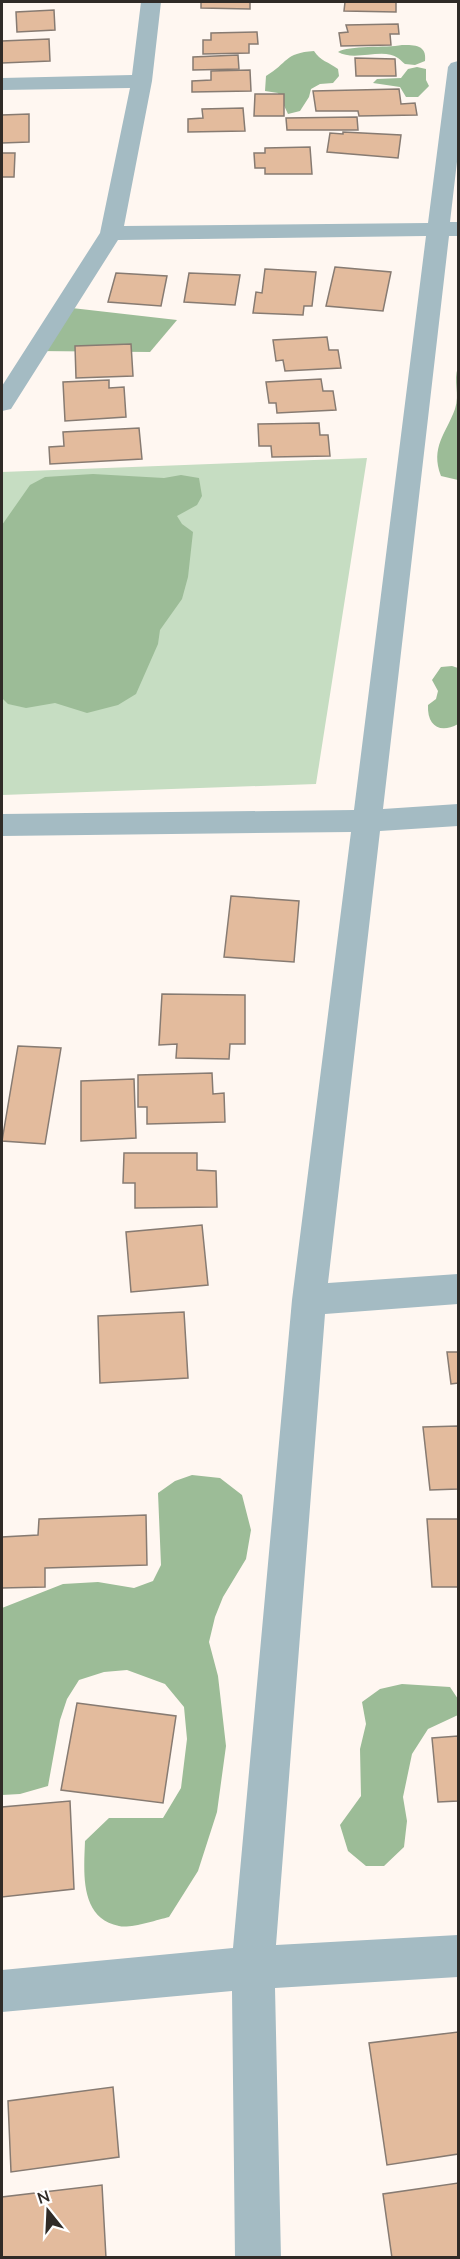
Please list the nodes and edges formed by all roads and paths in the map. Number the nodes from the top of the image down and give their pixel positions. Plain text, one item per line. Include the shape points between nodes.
1 (151, 2) edge
2 (459, 67) edge
3 (142, 81) junction
4 (2, 84) edge
5 (449, 229) edge
6 (111, 233) junction
7 (2, 401) edge
8 (459, 815) edge
9 (369, 820) junction
10 (2, 825) edge
11 (459, 1288) edge
12 (309, 1299) junction
13 (459, 1956) edge
14 (254, 1968) junction
15 (2, 1990) edge
16 (258, 2258) edge

1 - 3 street
2 - 5 street
3 - 4 street
3 - 6 street
5 - 6 street
5 - 9 street
6 - 7 street
8 - 9 street
9 - 10 street
9 - 12 street
11 - 12 street
12 - 14 street
13 - 14 street
14 - 15 street
14 - 16 street

